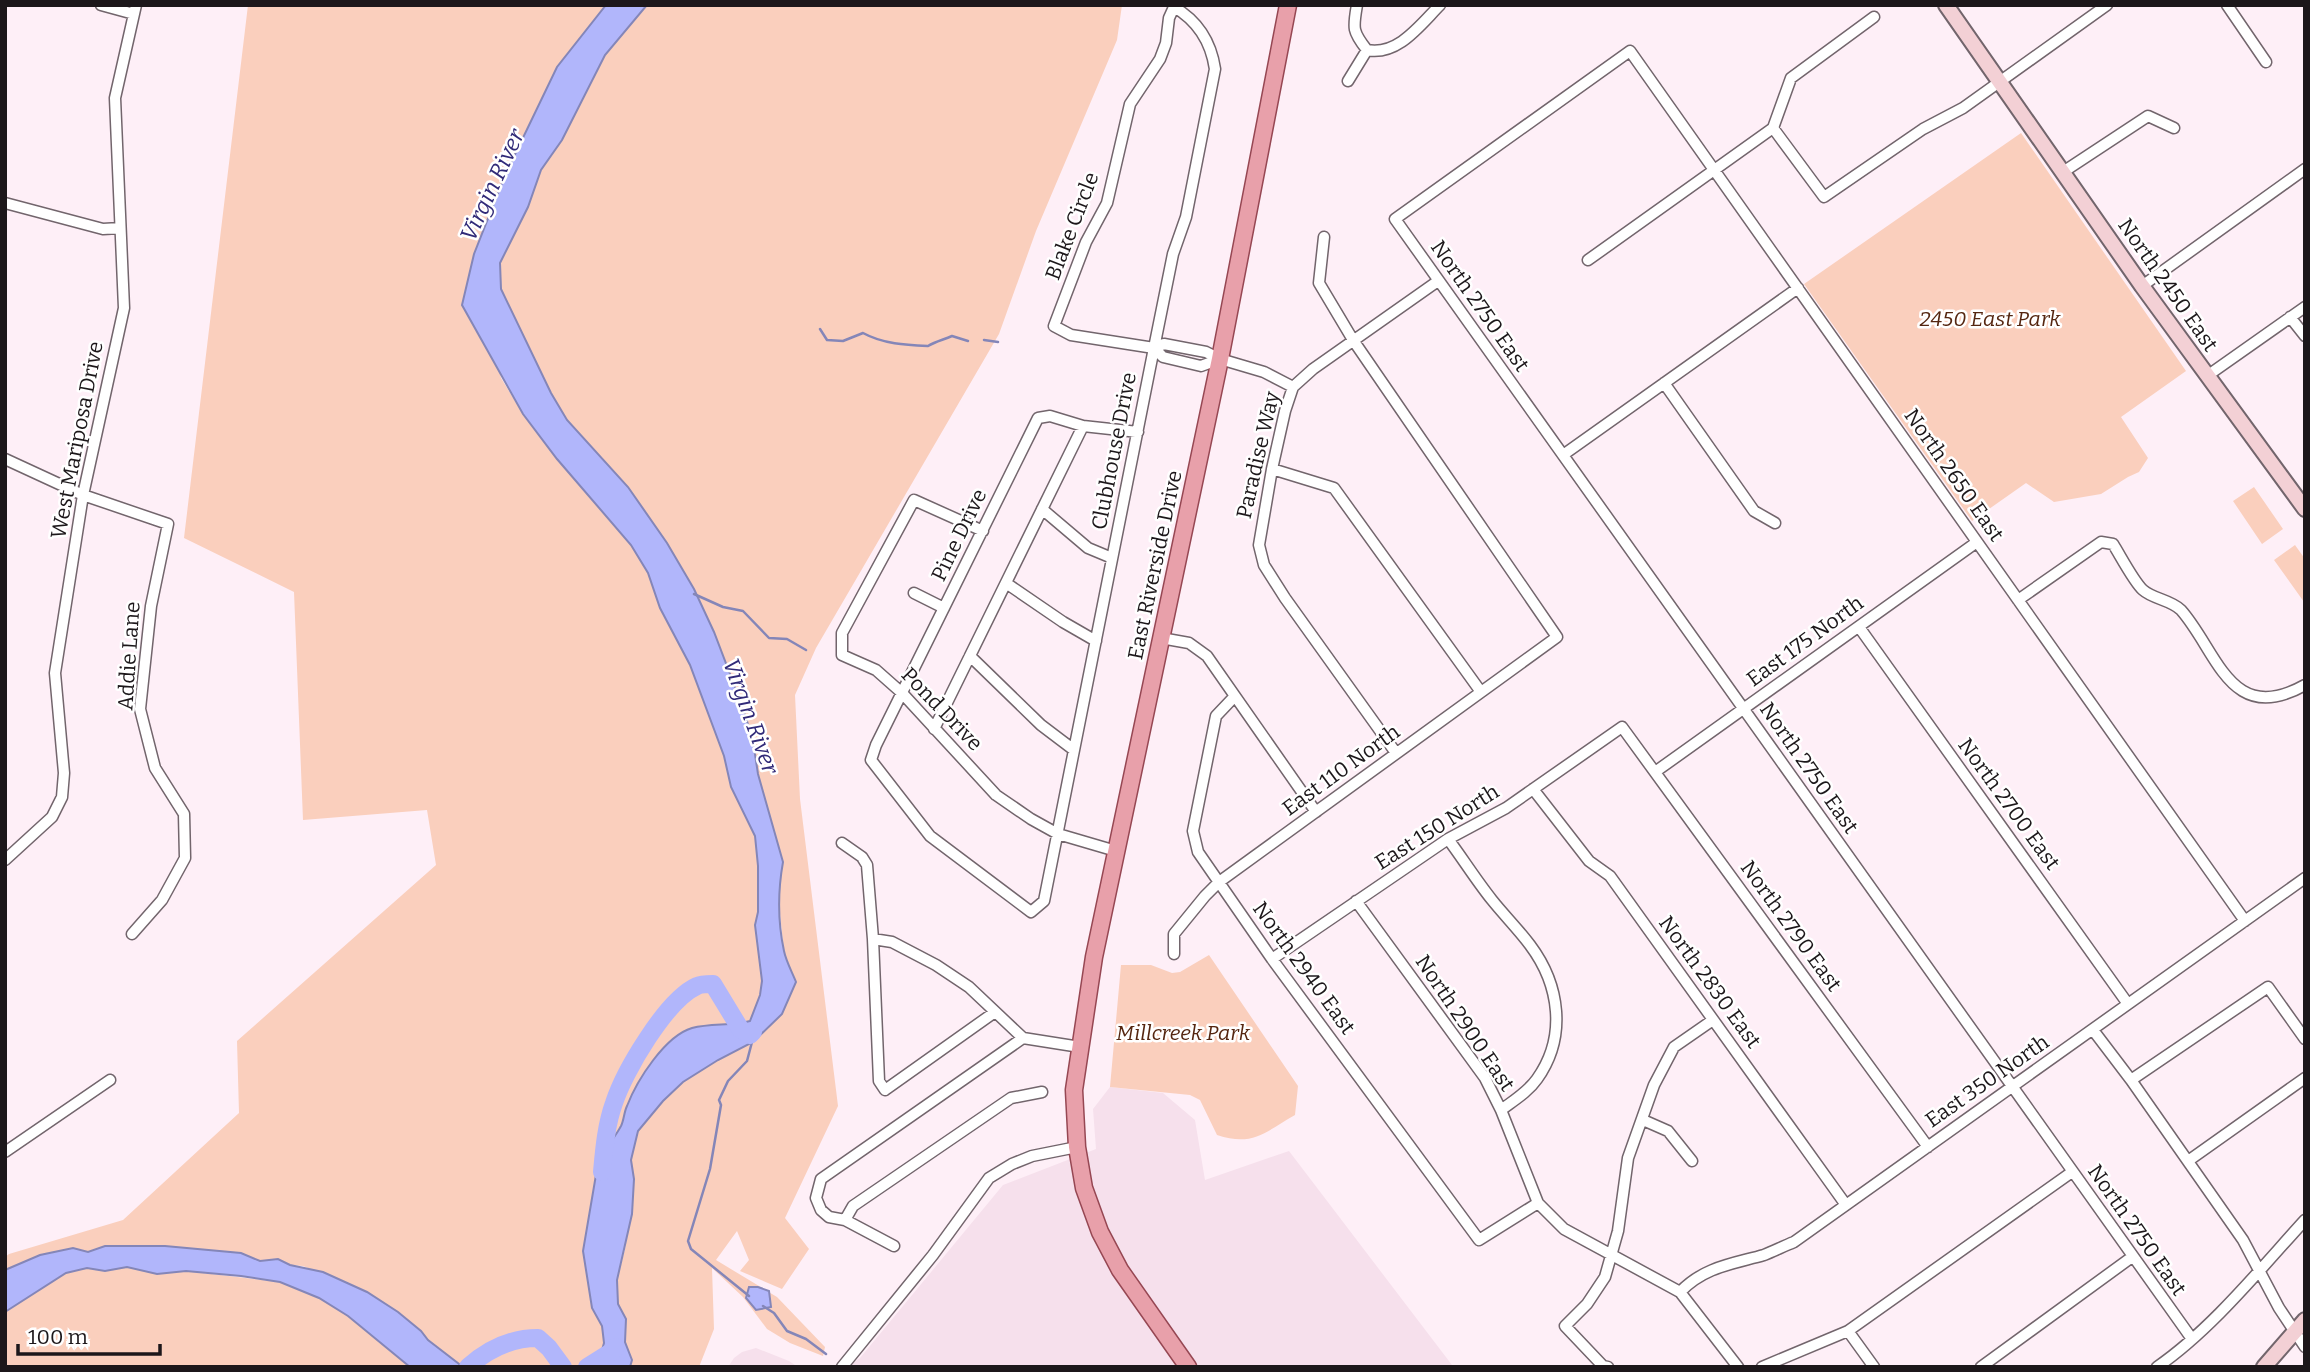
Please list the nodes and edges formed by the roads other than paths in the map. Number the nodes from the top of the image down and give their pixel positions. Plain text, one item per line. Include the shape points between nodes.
1 (101, 5) edge
2 (1288, 5) edge
3 (1357, 5) edge
4 (1440, 5) edge
5 (1946, 5) edge
6 (2107, 5) edge
7 (2227, 5) edge
8 (1174, 7) joint
9 (135, 10) edge
10 (1874, 17) dead end
11 (1367, 50) junction
12 (2266, 62) dead end
13 (1348, 81) dead end
14 (2000, 82) junction
15 (1773, 128) junction
16 (2174, 128) dead end
17 (2305, 169) edge
18 (1714, 170) junction
19 (2063, 172) junction
20 (5, 203) edge
21 (1395, 219) joint
22 (120, 228) junction
23 (1324, 237) dead end
24 (1588, 260) dead end
25 (1438, 281) junction
26 (2142, 286) junction
27 (1798, 288) junction
28 (2305, 307) edge
29 (2290, 317) junction
30 (2305, 336) edge
31 (1353, 340) junction
32 (1154, 348) junction
33 (1220, 359) junction
34 (2207, 376) junction
35 (1664, 383) junction
36 (1293, 387) junction
37 (1083, 426) junction
38 (1138, 432) junction
39 (1563, 455) junction
40 (5, 459) edge
41 (1272, 469) junction
42 (83, 495) junction
43 (2303, 502) edge
44 (1042, 509) junction
45 (1775, 523) dead end
46 (983, 531) junction
47 (1977, 542) junction
48 (1112, 558) junction
49 (1006, 583) junction
50 (914, 593) dead end
51 (2018, 600) junction
52 (944, 608) junction
53 (1859, 627) junction
54 (1161, 638) junction
55 (1096, 641) junction
56 (970, 656) junction
57 (2305, 685) edge
58 (1481, 692) junction
59 (902, 693) junction
60 (1235, 696) junction
61 (1743, 709) junction
62 (1622, 727) joint
63 (934, 729) junction
64 (1074, 750) junction
65 (1396, 753) junction
66 (1655, 772) junction
67 (1533, 789) junction
68 (1317, 811) junction
69 (1058, 834) junction
70 (1448, 839) junction
71 (842, 843) dead end
72 (1116, 851) junction
73 (5, 860) edge
74 (2305, 878) edge
75 (1219, 882) junction
76 (1356, 901) junction
77 (1031, 912) joint
78 (2245, 921) junction
79 (132, 934) dead end
80 (873, 939) junction
81 (1174, 954) dead end
82 (1272, 959) junction
83 (2129, 1004) junction
84 (995, 1013) junction
85 (1713, 1020) junction
86 (2093, 1030) junction
87 (1023, 1038) junction
88 (2305, 1039) edge
89 (1080, 1047) junction
90 (2305, 1079) edge
91 (110, 1080) dead end
92 (2131, 1080) junction
93 (2012, 1087) junction
94 (1042, 1092) dead end
95 (1501, 1110) junction
96 (1643, 1120) junction
97 (1077, 1141) junction
98 (1928, 1147) junction
99 (5, 1152) edge
100 (1692, 1161) dead end
101 (2188, 1161) junction
102 (2072, 1172) junction
103 (1538, 1203) junction
104 (1846, 1205) junction
105 (845, 1220) junction
106 (2305, 1220) edge
107 (894, 1246) dead end
108 (1611, 1255) junction
109 (2132, 1257) junction
110 (2259, 1271) junction
111 (1681, 1292) junction
112 (2305, 1320) edge
113 (1848, 1331) junction
114 (2294, 1332) junction
115 (2192, 1339) junction
116 (2305, 1347) edge
117 (1603, 1366) edge
118 (842, 1367) edge
119 (1188, 1367) edge
120 (1608, 1367) edge
121 (1738, 1367) edge
122 (1762, 1367) edge
123 (1874, 1367) edge
124 (1981, 1367) edge
125 (2157, 1367) edge
126 (2264, 1367) edge

1 - 9 street
2 - 33 main road, East Riverside Drive
3 - 11 street via 1355,36
4 - 11 street via 1391,49
5 - 14 street, North 2450 East
6 - 14 street
7 - 12 street
8 - 32 street, Clubhouse Drive via 1189,16 1212,49 1215,69
8 - 32 street, Blake Circle via 1160,59 1130,104 1107,203 1086,242 1054,326 1071,335
9 - 22 street, West Mariposa Drive via 115,98
10 - 15 street via 1791,78
11 - 13 street
14 - 15 street via 1824,197
14 - 19 street, North 2450 East
15 - 18 street
16 - 19 street via 2148,116
17 - 26 street
18 - 21 street, North 2650 East via 1630,51
18 - 24 street
18 - 27 street, North 2650 East
19 - 26 street, North 2450 East
20 - 22 street via 103,229
21 - 25 street, North 2750 East
22 - 42 street, West Mariposa Drive via 124,308
23 - 31 street via 1319,283
25 - 31 street, Paradise Way
25 - 39 street, North 2750 East
26 - 34 street, North 2450 East
27 - 35 street
27 - 47 street, North 2650 East
28 - 29 street
29 - 30 street
29 - 34 street
31 - 36 street, Paradise Way
31 - 58 street, East 110 North via 1557,637
32 - 33 street via 1164,344
32 - 38 street, Clubhouse Drive
33 - 36 street via 1264,372
33 - 54 main road, East Riverside Drive
34 - 43 street, North 2450 East
35 - 39 street
35 - 45 street via 1754,511
36 - 41 street, Paradise Way
37 - 38 street, Pine Drive
37 - 44 street
37 - 46 street, Pine Drive via 1050,416 1038,418
38 - 48 street, Clubhouse Drive
39 - 61 street, North 2750 East
40 - 42 street
41 - 58 street via 1334,488
41 - 65 street, Paradise Way via 1259,545 1264,565
42 - 73 street, West Mariposa Drive via 55,673 62,797 52,817
42 - 79 street, Addie Lane via 168,524 151,606 140,709 155,768 184,814 185,858 162,900
44 - 48 street via 1088,548
44 - 49 street
46 - 52 street, Pine Drive
46 - 59 street, Pond Drive via 914,500 842,633 842,655 876,670
47 - 51 street, North 2650 East
47 - 53 street, East 175 North
48 - 55 street, Clubhouse Drive
49 - 55 street
49 - 56 street
50 - 52 street
51 - 57 street via 2101,542 2113,544 2143,590 2179,608 2228,681 2245,693 2269,698
51 - 78 street, North 2650 East
52 - 59 street, Pine Drive
53 - 61 street, East 175 North
53 - 83 street, North 2700 East
54 - 60 street via 1189,643 1207,656
54 - 72 main road, East Riverside Drive
55 - 64 street, Clubhouse Drive
56 - 63 street
56 - 64 street via 1041,726
58 - 65 street, East 110 North
59 - 63 street, Pond Drive
59 - 77 street, Pine Drive via 871,760 930,836
60 - 68 street
60 - 75 street, North 2940 East via 1216,716 1193,831 1198,852
61 - 66 street, East 175 North
61 - 93 street, North 2750 East
62 - 66 street, North 2790 East
62 - 67 street, East 150 North
63 - 69 street, Pond Drive via 996,795
64 - 69 street, Clubhouse Drive
65 - 68 street, East 110 North
66 - 98 street, North 2790 East
67 - 70 street, East 150 North
67 - 85 street, North 2830 East via 1589,861 1610,876
68 - 75 street, East 110 North
69 - 72 street, Pond Drive
69 - 77 street, Clubhouse Drive via 1044,901
70 - 76 street, East 150 North
70 - 95 street via 1530,945 1555,995 1558,1023 1546,1065 1523,1094
71 - 80 street via 867,866
72 - 89 main road, East Riverside Drive
74 - 78 street, East 350 North
75 - 81 street, East 110 North via 1174,934
75 - 82 street, North 2940 East
76 - 82 street, East 150 North
76 - 95 street, North 2900 East via 1485,1078
78 - 83 street, East 350 North
80 - 84 street via 892,942 936,965 969,986
80 - 84 street via 879,1081 885,1090
82 - 103 street, North 2940 East via 1479,1240
83 - 86 street, East 350 North
84 - 87 street
85 - 96 street via 1674,1047 1654,1085
85 - 104 street, North 2830 East
86 - 92 street
86 - 93 street, East 350 North
87 - 89 street
87 - 105 street via 821,1179 816,1198 821,1210
88 - 92 street via 2268,987
89 - 97 main road, East Riverside Drive via 1074,1090
90 - 101 street
91 - 99 street
92 - 101 street
93 - 98 street, East 350 North
93 - 102 street, North 2750 East
94 - 105 street via 1011,1098 853,1206
95 - 103 street, North 2900 East
96 - 100 street via 1668,1131
96 - 108 street via 1628,1158
97 - 118 street via 1012,1164 989,1178
97 - 119 main road, East Riverside Drive via 1084,1188 1100,1232 1120,1270
98 - 104 street, East 350 North
101 - 110 street
102 - 109 street, North 2750 East
102 - 113 street
103 - 108 street, North 2900 East via 1564,1228
104 - 111 street, East 350 North via 1794,1242 1718,1267 1693,1279
105 - 107 street
106 - 110 street
108 - 111 street, North 2900 East
108 - 117 street via 1605,1278 1565,1326
109 - 115 street, North 2750 East
109 - 124 street
110 - 114 street
110 - 115 street
111 - 121 street, North 2900 East
112 - 114 street
113 - 122 street
113 - 123 street
114 - 116 street
114 - 126 street
115 - 125 street
117 - 120 street

